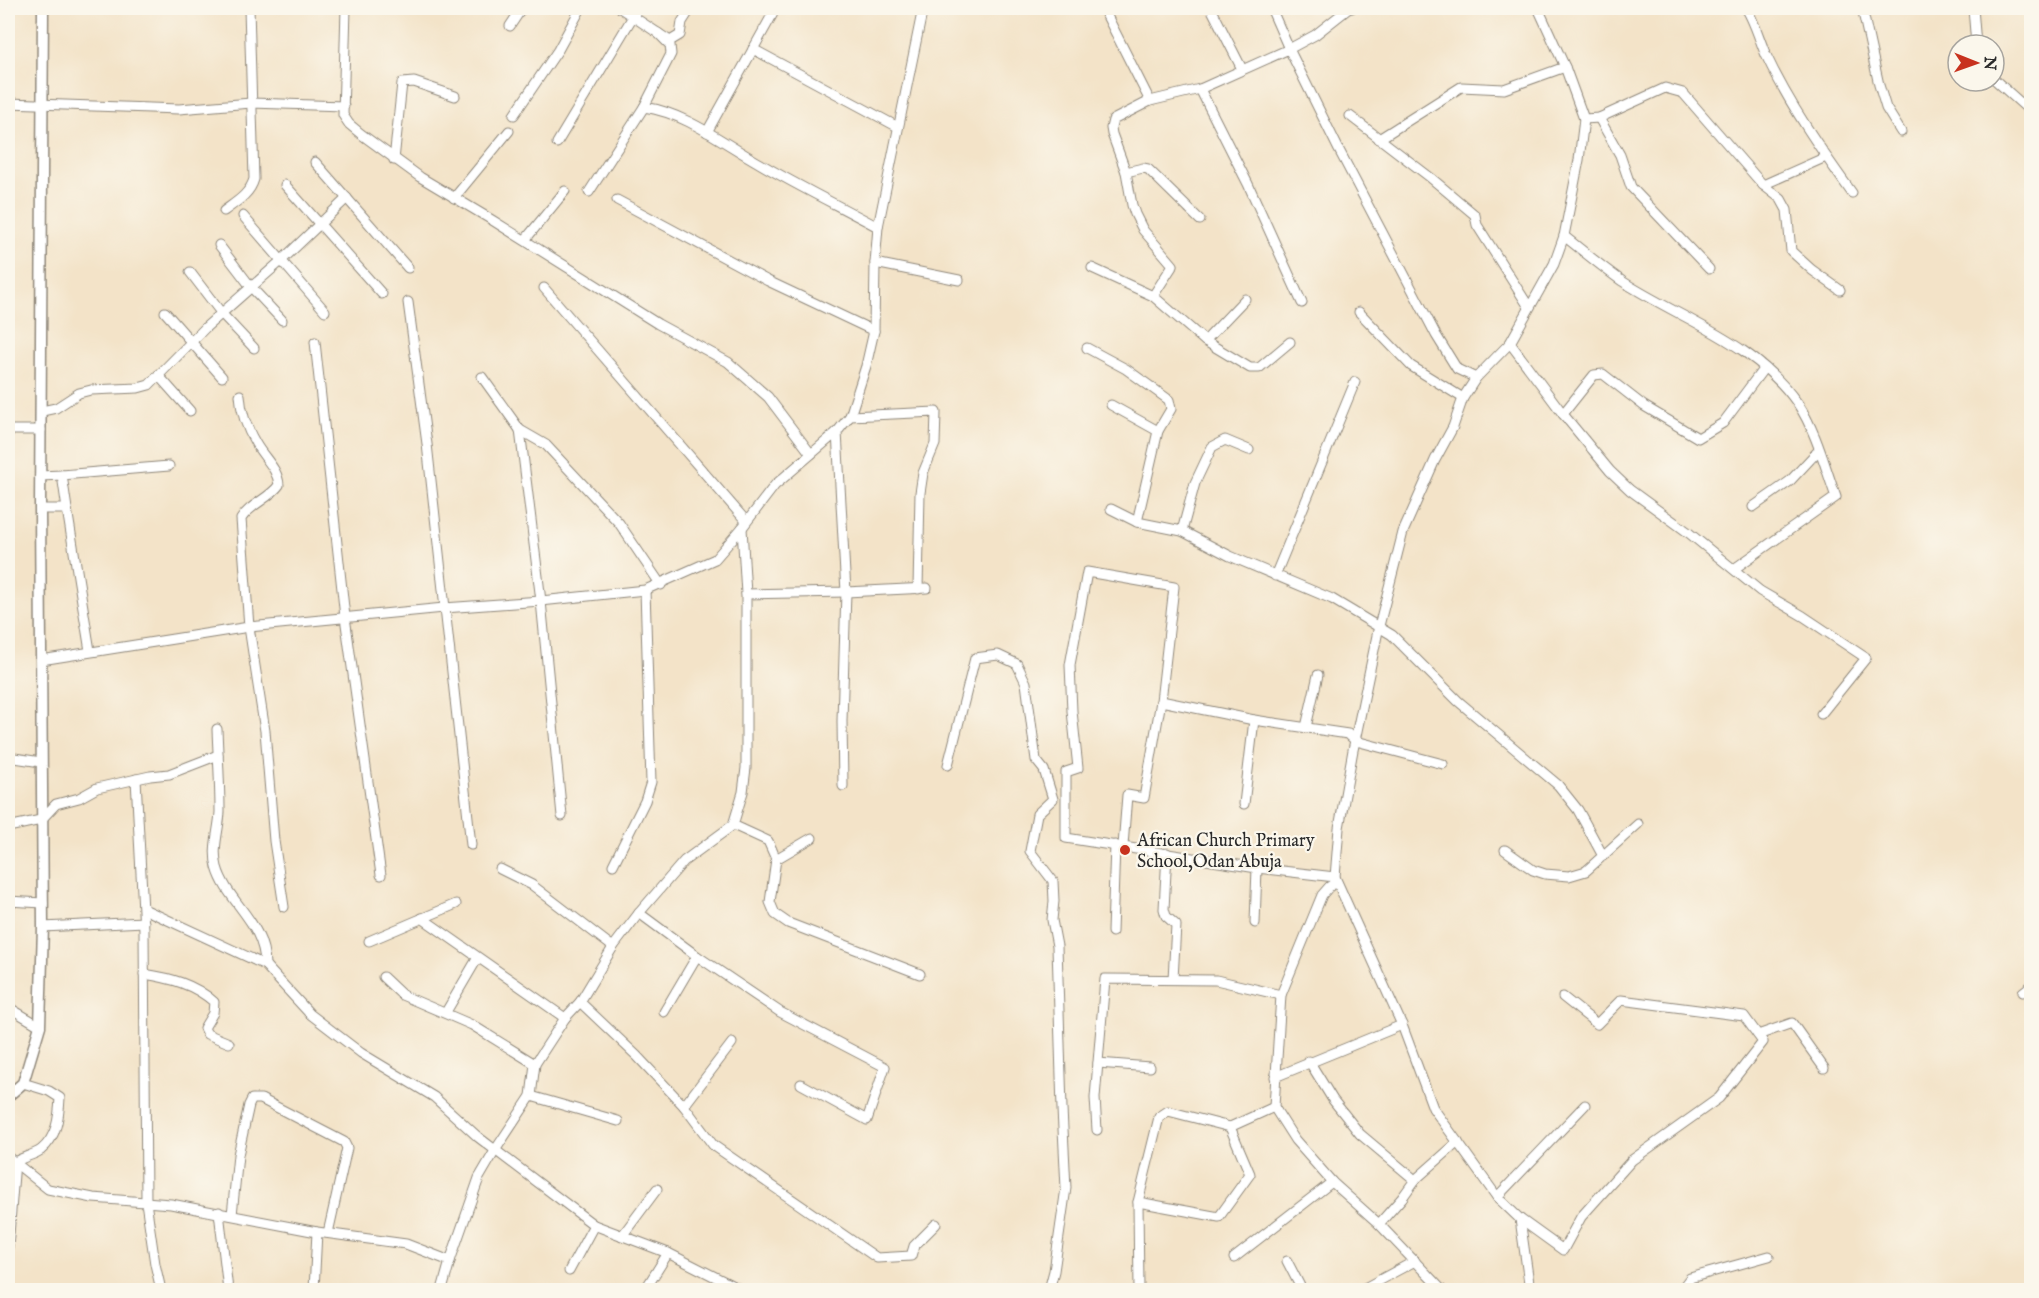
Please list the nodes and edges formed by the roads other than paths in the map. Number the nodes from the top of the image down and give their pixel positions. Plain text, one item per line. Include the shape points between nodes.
1 (43, 8) edge
2 (249, 8) edge
3 (346, 8) edge
4 (522, 8) edge
5 (581, 8) edge
6 (620, 8) edge
7 (639, 8) edge
8 (690, 8) edge
9 (776, 8) edge
10 (923, 8) edge
11 (1102, 8) edge
12 (1211, 8) edge
13 (1271, 8) edge
14 (1352, 8) edge
15 (1538, 8) edge
16 (1746, 8) edge
17 (1862, 8) edge
18 (1973, 8) edge
19 (634, 17) junction
20 (510, 26) dead end
21 (658, 33) junction
22 (1975, 33) edge
23 (1289, 49) junction
24 (753, 50) junction
25 (1565, 67) junction
26 (1242, 69) junction
27 (1200, 89) junction
28 (2006, 90) edge
29 (455, 96) dead end
30 (1150, 101) junction
31 (8, 103) edge
32 (251, 103) junction
33 (42, 104) junction
34 (344, 106) junction
35 (644, 106) junction
36 (2031, 114) edge
37 (514, 115) dead end
38 (1350, 116) dead end
39 (1599, 118) junction
40 (1584, 119) junction
41 (898, 127) junction
42 (509, 131) dead end
43 (707, 132) junction
44 (1901, 132) dead end
45 (1379, 139) junction
46 (557, 143) dead end
47 (1826, 157) junction
48 (394, 160) junction
49 (315, 162) dead end
50 (1126, 172) junction
51 (285, 185) dead end
52 (1763, 185) junction
53 (565, 191) dead end
54 (589, 192) dead end
55 (1852, 193) dead end
56 (347, 198) junction
57 (454, 198) junction
58 (617, 200) dead end
59 (224, 212) dead end
60 (243, 216) dead end
61 (1200, 220) dead end
62 (319, 224) junction
63 (878, 227) junction
64 (1564, 236) junction
65 (525, 240) junction
66 (219, 245) dead end
67 (281, 261) junction
68 (874, 263) junction
69 (408, 268) dead end
70 (1092, 268) dead end
71 (1709, 269) dead end
72 (190, 272) dead end
73 (959, 280) dead end
74 (251, 287) junction
75 (544, 288) dead end
76 (1840, 290) dead end
77 (381, 294) dead end
78 (1153, 296) junction
79 (1245, 299) dead end
80 (408, 302) dead end
81 (1302, 303) dead end
82 (1529, 307) junction
83 (325, 311) dead end
84 (165, 312) dead end
85 (1359, 312) dead end
86 (222, 314) junction
87 (282, 320) dead end
88 (874, 331) junction
89 (1205, 341) junction
90 (191, 342) junction
91 (315, 342) dead end
92 (1290, 342) dead end
93 (1509, 343) junction
94 (254, 348) dead end
95 (1087, 348) dead end
96 (1764, 368) junction
97 (158, 375) junction
98 (222, 377) dead end
99 (482, 377) dead end
100 (1476, 378) junction
101 (1355, 382) dead end
102 (240, 395) dead end
103 (1463, 398) junction
104 (1111, 405) dead end
105 (42, 411) junction
106 (190, 411) dead end
107 (1563, 414) junction
108 (850, 416) junction
109 (8, 430) edge
110 (41, 430) junction
111 (520, 430) junction
112 (1158, 431) junction
113 (837, 432) junction
114 (1249, 450) dead end
115 (1819, 450) junction
116 (811, 454) junction
117 (169, 466) dead end
118 (62, 475) junction
119 (40, 476) junction
120 (1753, 507) dead end
121 (40, 509) junction
122 (67, 509) junction
123 (1111, 509) dead end
124 (1137, 522) junction
125 (744, 524) junction
126 (1182, 531) junction
127 (1734, 569) junction
128 (1275, 576) junction
129 (661, 585) junction
130 (645, 590) junction
131 (846, 592) junction
132 (746, 594) junction
133 (541, 601) junction
134 (444, 608) junction
135 (345, 617) junction
136 (1379, 626) junction
137 (249, 627) junction
138 (90, 651) junction
139 (41, 660) junction
140 (1318, 675) dead end
141 (1161, 701) junction
142 (1821, 714) dead end
143 (1254, 720) junction
144 (1306, 727) junction
145 (217, 729) dead end
146 (1356, 741) junction
147 (218, 755) junction
148 (8, 756) edge
149 (41, 762) junction
150 (1443, 764) dead end
151 (948, 765) dead end
152 (136, 779) junction
153 (843, 786) dead end
154 (1244, 804) dead end
155 (562, 816) dead end
156 (41, 820) junction
157 (1638, 824) dead end
158 (734, 825) junction
159 (8, 827) edge
160 (812, 838) dead end
161 (471, 845) dead end
162 (1119, 846) junction
163 (1505, 850) dead end
164 (1167, 853) junction
165 (1603, 856) junction
166 (776, 859) junction
167 (613, 865) dead end
168 (1257, 868) junction
169 (500, 869) dead end
170 (381, 875) dead end
171 (1335, 880) junction
172 (8, 901) edge
173 (43, 903) junction
174 (456, 904) dead end
175 (284, 907) dead end
176 (144, 909) junction
177 (639, 913) junction
178 (422, 918) junction
179 (144, 922) junction
180 (1256, 923) dead end
181 (43, 927) junction
182 (1112, 932) dead end
183 (369, 940) dead end
184 (613, 947) junction
185 (697, 956) junction
186 (477, 958) junction
187 (265, 965) junction
188 (144, 974) junction
189 (920, 974) dead end
190 (383, 977) dead end
191 (1173, 979) junction
192 (2031, 985) edge
193 (2023, 992) dead end
194 (1281, 995) junction
195 (1563, 997) dead end
196 (580, 1002) junction
197 (8, 1007) edge
198 (446, 1012) junction
199 (664, 1012) dead end
200 (565, 1018) junction
201 (1402, 1024) junction
202 (40, 1026) junction
203 (1758, 1035) junction
204 (229, 1043) dead end
205 (732, 1043) dead end
206 (1309, 1061) junction
207 (1098, 1063) junction
208 (535, 1064) junction
209 (1150, 1067) dead end
210 (1824, 1068) dead end
211 (1275, 1077) junction
212 (23, 1083) junction
213 (801, 1084) dead end
214 (8, 1096) edge
215 (531, 1096) junction
216 (1586, 1105) dead end
217 (684, 1106) junction
218 (1274, 1107) junction
219 (618, 1121) dead end
220 (1230, 1127) junction
221 (1097, 1130) dead end
222 (1458, 1142) junction
223 (496, 1149) junction
224 (11, 1159) edge
225 (1415, 1180) junction
226 (1332, 1182) junction
227 (657, 1189) dead end
228 (1497, 1197) junction
229 (146, 1202) junction
230 (1138, 1202) junction
231 (219, 1212) junction
232 (231, 1215) junction
233 (1520, 1219) junction
234 (594, 1224) junction
235 (936, 1224) dead end
236 (1379, 1224) junction
237 (317, 1232) junction
238 (328, 1233) junction
239 (622, 1236) junction
240 (8, 1246) edge
241 (668, 1253) junction
242 (1768, 1256) dead end
243 (1234, 1258) dead end
244 (450, 1261) junction
245 (1287, 1261) dead end
246 (1415, 1262) junction
247 (569, 1271) dead end
248 (735, 1289) edge
249 (161, 1290) edge
250 (228, 1290) edge
251 (314, 1290) edge
252 (442, 1290) edge
253 (645, 1290) edge
254 (1049, 1290) edge
255 (1139, 1290) edge
256 (1302, 1290) edge
257 (1361, 1290) edge
258 (1442, 1290) edge
259 (1530, 1290) edge
260 (1681, 1290) edge

1 - 33 main road
2 - 32 street
3 - 34 street
4 - 20 street
5 - 37 street
6 - 19 street
7 - 19 street
8 - 21 street via 680,35 670,41
9 - 24 street
10 - 41 street
11 - 30 street
12 - 26 street
13 - 23 street
14 - 23 street
15 - 25 street
16 - 47 street via 1766,55
17 - 44 street via 1879,86 1886,108
18 - 22 street
19 - 21 street
19 - 46 street
21 - 35 street via 670,45 671,54
23 - 26 street
23 - 100 street via 1436,335 1457,369
24 - 41 street
24 - 43 street
25 - 40 street
25 - 45 street via 1504,89 1461,87
26 - 27 street
27 - 30 street
27 - 81 street
28 - 36 street
29 - 48 street via 414,82 402,83
30 - 50 street via 1116,117 1112,123 1112,134
31 - 33 street
32 - 33 street via 179,109
32 - 34 street
32 - 59 street via 252,186
33 - 105 main road
34 - 48 street via 343,115 349,124
35 - 43 street
35 - 54 street
38 - 45 street
39 - 40 street
39 - 52 street via 1665,88 1676,90 1689,98
39 - 71 street via 1639,198
40 - 64 street
41 - 63 street
42 - 57 street
43 - 63 street
45 - 82 street via 1475,215
47 - 52 street
47 - 55 street
48 - 57 street
49 - 56 street
50 - 61 street via 1148,169
50 - 78 street via 1132,205 1143,230 1173,265
51 - 62 street
52 - 76 street via 1787,210 1791,251
53 - 65 street
56 - 62 street
56 - 69 street
57 - 65 street
58 - 88 street via 768,281
60 - 67 street
62 - 67 street
62 - 77 street
63 - 68 street
64 - 82 street via 1554,264
64 - 96 street via 1622,280 1726,339
65 - 116 street via 728,363 768,397
66 - 74 street
67 - 74 street
67 - 83 street
68 - 73 street
68 - 88 street
70 - 78 street
72 - 86 street
74 - 86 street
74 - 87 street
75 - 125 street
78 - 89 street
79 - 89 street
80 - 134 street
82 - 93 street
84 - 90 street
85 - 103 street via 1411,366
86 - 90 street
86 - 94 street
88 - 108 street
89 - 92 street via 1255,369
90 - 97 street
90 - 98 street
91 - 135 street
93 - 100 street
93 - 107 street
95 - 112 street via 1126,369 1169,400 1170,409
96 - 107 street via 1723,423 1698,438 1603,374 1594,375
96 - 115 street via 1798,404
97 - 105 street via 149,385 78,393 56,408
97 - 106 street
99 - 111 street
100 - 103 street
101 - 128 street
102 - 137 street via 241,411 249,430 279,485 241,519
103 - 136 street via 1403,532
104 - 112 street
105 - 110 main road
107 - 127 street via 1630,490
108 - 113 street
108 - 131 street via 936,412 935,444 920,492 922,588
109 - 110 street
110 - 119 main road
111 - 129 street via 546,445 619,523
111 - 133 street
112 - 124 street
113 - 116 street
113 - 131 street
114 - 126 street via 1225,440 1212,447 1195,483
115 - 120 street via 1790,481
115 - 127 street via 1836,497
116 - 125 street via 775,485
117 - 118 street
118 - 119 street
118 - 122 street
119 - 121 main road
121 - 122 street
121 - 139 main road
122 - 138 street
123 - 124 street
124 - 126 street
125 - 129 street via 715,559
125 - 132 street
126 - 128 street
127 - 142 street via 1760,591 1866,658
128 - 136 street via 1332,599
129 - 130 street
130 - 133 street
130 - 167 street via 651,782
131 - 132 street
131 - 153 street
132 - 158 street via 746,768
133 - 134 street
133 - 155 street
134 - 135 street
134 - 161 street
135 - 137 street
135 - 170 street
136 - 146 street
136 - 165 street via 1458,702 1558,785 1578,810
137 - 138 street
137 - 175 street
138 - 139 street
139 - 149 main road
140 - 144 street
141 - 143 street
141 - 162 street via 1144,798 1127,795
141 - 162 street via 1174,587 1087,572 1070,665 1078,768 1066,772 1066,838
143 - 144 street
143 - 154 street
144 - 146 street via 1348,734
145 - 147 street
146 - 150 street
146 - 171 street via 1339,828
147 - 152 street via 169,774
147 - 187 street via 220,814 215,860 258,934 265,949
148 - 149 street
149 - 156 main road
151 - 254 street via 975,658 998,655 1017,664 1026,684 1036,760 1044,770 1053,799 1037,814 1030,851 1053,881 1052,920 1057,946 1066,1188
152 - 156 street via 56,804
152 - 176 street
156 - 159 street
156 - 173 main road
157 - 165 street
158 - 166 street via 768,841
158 - 177 street via 684,861
160 - 166 street
162 - 164 street
162 - 182 street
163 - 165 street via 1533,870 1559,877 1586,871
164 - 168 street
164 - 191 street via 1164,909 1176,925
166 - 189 street via 770,902 775,914 788,923
168 - 171 street
168 - 180 street
169 - 184 street via 532,885
171 - 194 street via 1322,895
171 - 201 street
172 - 173 street
173 - 181 main road
174 - 178 street
176 - 179 street
176 - 187 street
177 - 184 street
177 - 185 street
178 - 183 street
178 - 186 street
179 - 181 street
179 - 188 street
181 - 202 main road
184 - 196 street
185 - 199 street
185 - 213 street via 780,1012 885,1067 867,1120
186 - 198 street
186 - 200 street
187 - 223 street via 310,1014 361,1053 434,1097
188 - 204 street via 175,979 205,994 214,1002 213,1013 204,1028 207,1034
188 - 229 street
190 - 198 street via 402,995
191 - 194 street via 1216,980
191 - 207 street via 1105,979
192 - 193 street
194 - 211 street
195 - 203 street via 1596,1024 1621,1000 1744,1016
196 - 200 street
196 - 217 street
197 - 202 street
198 - 208 street
200 - 208 street
201 - 206 street
201 - 222 street via 1433,1108
202 - 212 main road
203 - 210 street via 1792,1023
203 - 233 street via 1763,1042 1719,1098 1632,1160 1581,1217 1563,1250
205 - 217 street
206 - 211 street
206 - 225 street via 1360,1134
207 - 209 street
207 - 221 street
208 - 215 street
211 - 218 street
212 - 214 main road
212 - 224 street via 49,1090 60,1098 59,1120 52,1138 40,1151
215 - 219 street
215 - 223 street
216 - 228 street
217 - 235 street via 713,1145 877,1258 911,1256 914,1246
218 - 220 street
218 - 226 street via 1295,1140
220 - 230 street via 1168,1111 1159,1117
220 - 230 street via 1250,1174 1219,1217
222 - 225 street
222 - 228 street
223 - 234 street
223 - 244 street via 479,1178
224 - 229 street via 48,1189 93,1198
224 - 240 street
225 - 236 street
226 - 236 street
226 - 243 street
227 - 239 street
228 - 233 street
229 - 231 street
229 - 249 street
230 - 255 street
231 - 232 street
231 - 250 street
232 - 237 street
232 - 238 street via 249,1105 252,1099 261,1099 344,1142 347,1148
233 - 259 street
234 - 239 street
234 - 247 street
236 - 246 street
237 - 238 street
237 - 251 street
238 - 244 street via 406,1244
239 - 241 street
241 - 248 street
241 - 253 street
242 - 260 street via 1690,1278
244 - 252 street
245 - 256 street
246 - 257 street
246 - 258 street

